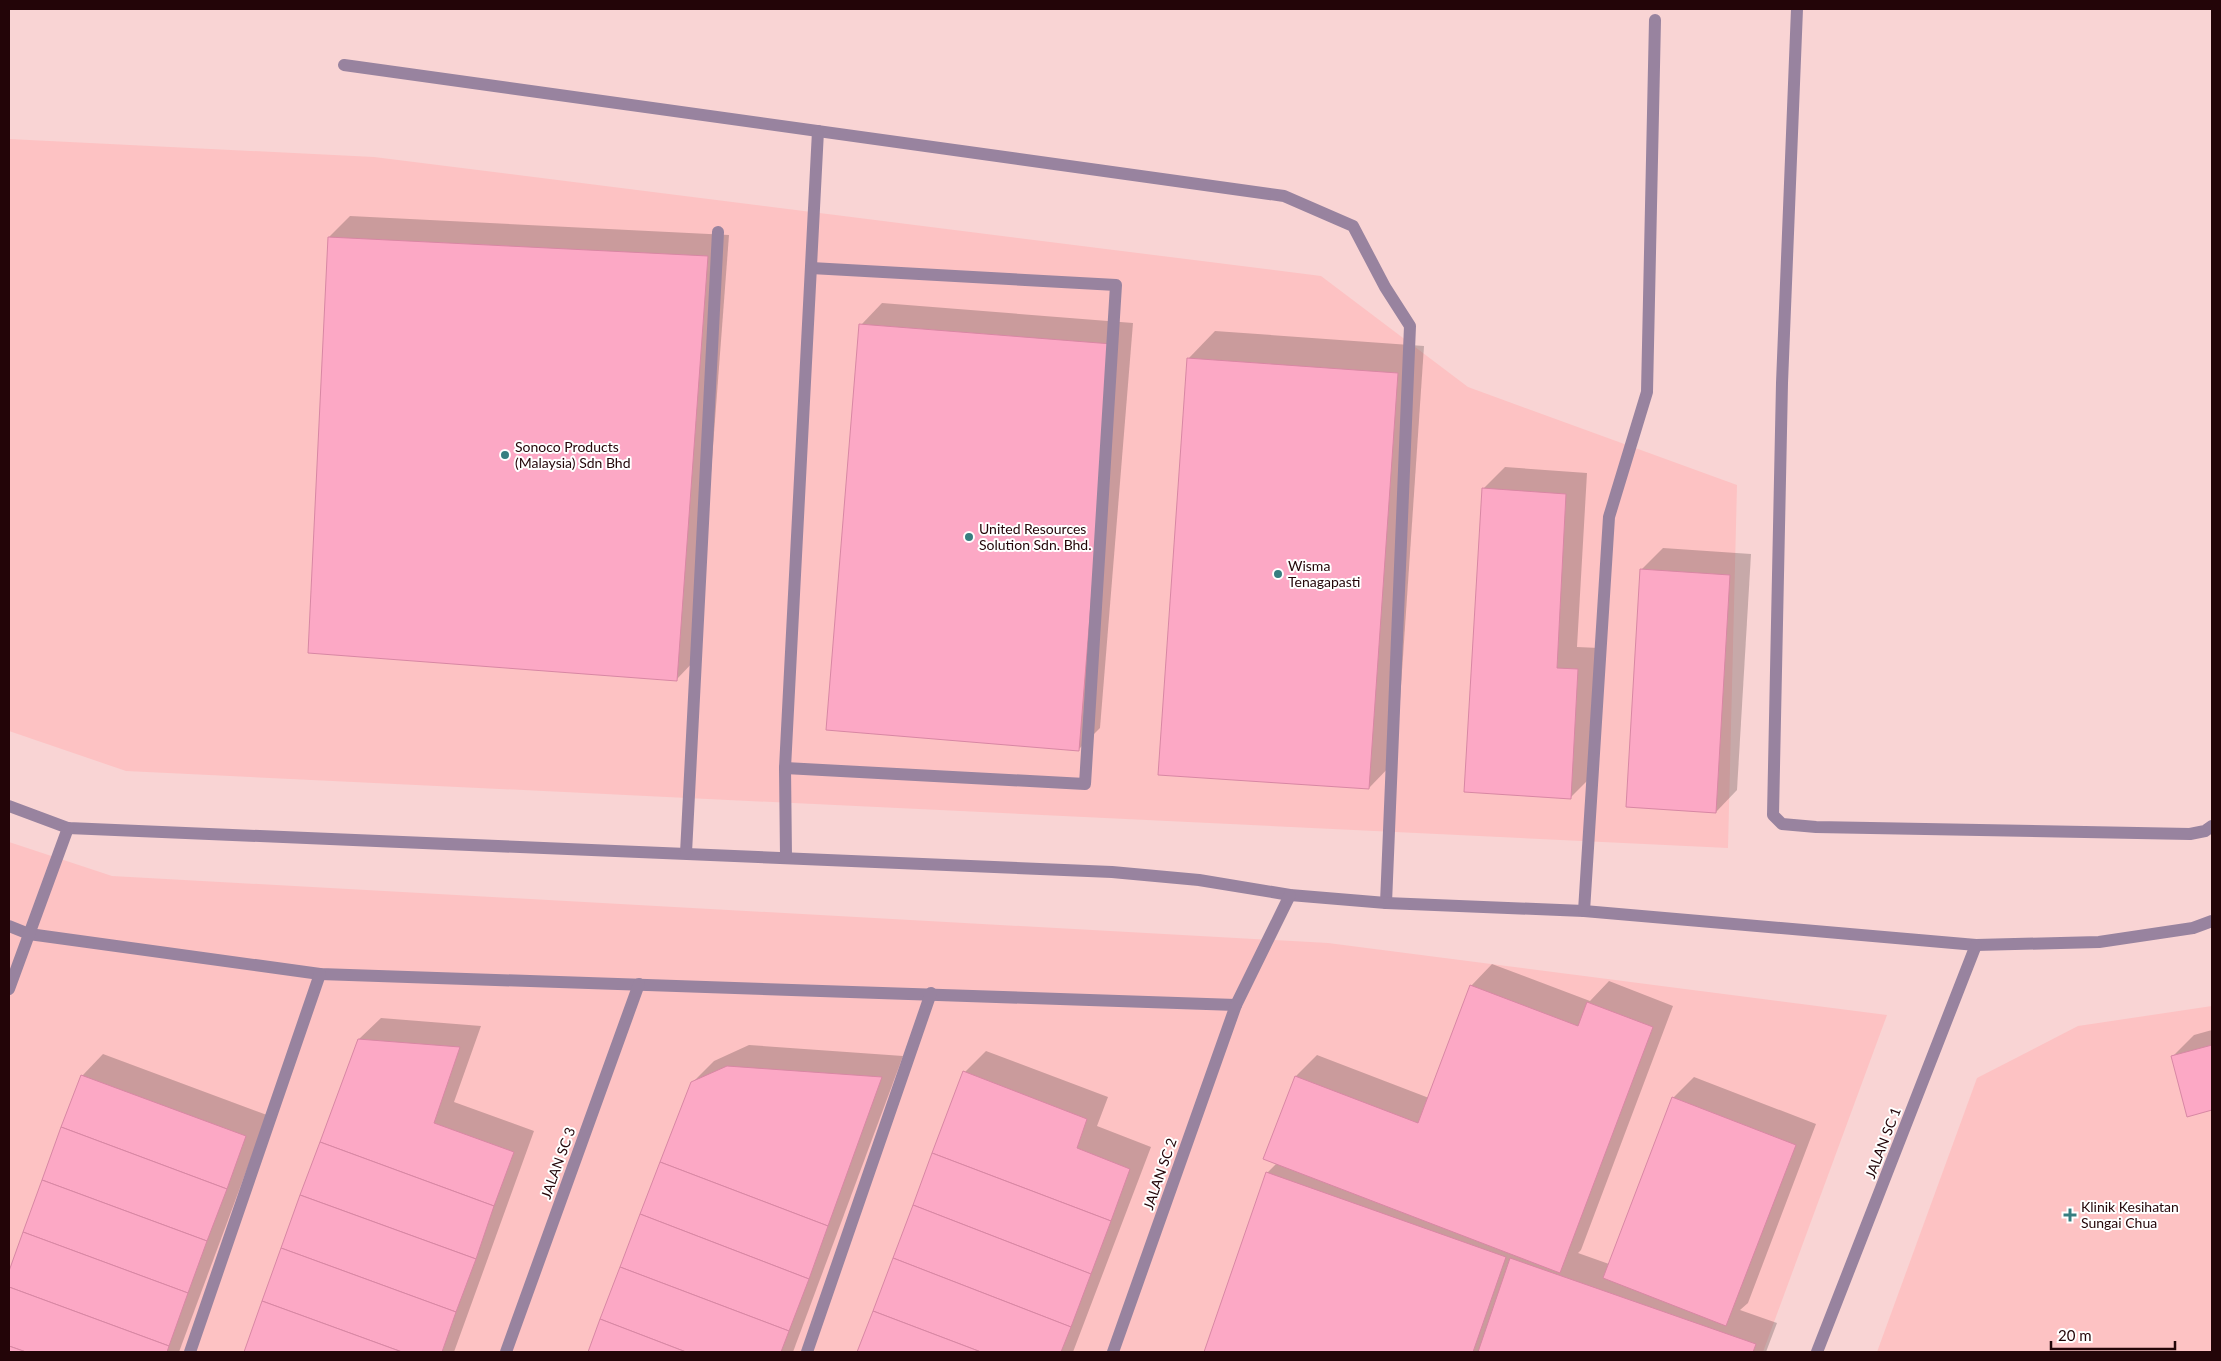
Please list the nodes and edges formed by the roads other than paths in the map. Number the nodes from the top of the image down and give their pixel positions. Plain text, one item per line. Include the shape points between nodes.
1 (1797, 9) edge
2 (1654, 20) dead end
3 (344, 65) dead end
4 (818, 131) junction
5 (718, 232) dead end
6 (810, 268) junction
7 (785, 768) junction
8 (9, 806) edge
9 (2212, 826) edge
10 (68, 828) junction
11 (686, 853) junction
12 (786, 857) junction
13 (1290, 895) junction
14 (1386, 903) junction
15 (1584, 911) junction
16 (2212, 921) edge
17 (9, 926) edge
18 (29, 934) junction
19 (1976, 945) junction
20 (320, 974) junction
21 (638, 984) junction
22 (9, 989) edge
23 (932, 993) junction
24 (1236, 1005) junction
25 (190, 1352) edge
26 (506, 1352) edge
27 (807, 1352) edge
28 (1113, 1352) edge
29 (1817, 1352) edge

1 - 9 street via 1782,383 1773,815 1782,824 1826,827 2190,834
2 - 15 street via 1647,392 1609,517
3 - 4 street
4 - 6 street
4 - 14 street via 1284,196 1353,226 1410,326
5 - 11 street
6 - 7 street
6 - 7 street via 1116,285 1085,784
7 - 12 street
8 - 10 street
10 - 11 street
10 - 18 street
11 - 12 street
12 - 13 street via 1112,872 1199,880
13 - 14 street
13 - 24 street, JALAN SC 2
14 - 15 street
15 - 19 street
16 - 19 street via 2193,928 2099,942
17 - 18 street
18 - 20 street
18 - 22 street
19 - 29 street, JALAN SC 1
20 - 21 street
20 - 25 street
21 - 23 street
21 - 26 street, JALAN SC 3
23 - 24 street
23 - 27 street
24 - 28 street, JALAN SC 2

